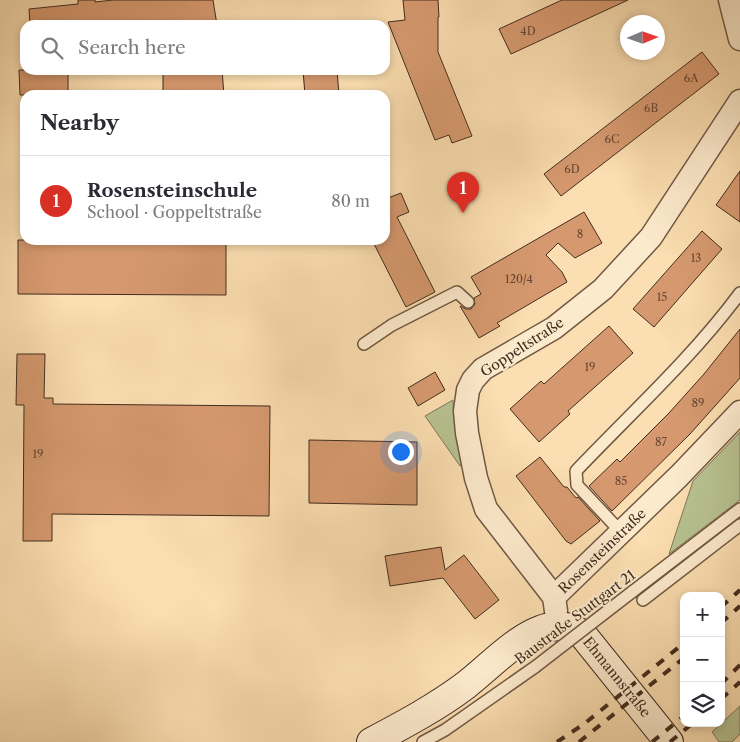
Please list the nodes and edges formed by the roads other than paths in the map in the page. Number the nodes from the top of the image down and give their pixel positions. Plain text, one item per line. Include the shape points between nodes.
1 (730, 0) edge
2 (740, 39) edge
3 (740, 101) edge
4 (740, 293) edge
5 (468, 302) dead end
6 (364, 344) dead end
7 (740, 412) edge
8 (740, 509) edge
9 (740, 525) edge
10 (621, 532) junction
11 (554, 597) junction
12 (643, 600) dead end
13 (557, 626) junction
14 (370, 742) edge
15 (423, 742) edge
16 (669, 742) edge

1 - 2 street
3 - 11 street, Goppeltstraße via 651,236 598,295 554,328 483,369 472,380 468,390 465,411 467,433 486,509
4 - 10 lane via 668,378 576,472 577,486
5 - 6 lane via 458,292 392,325
7 - 10 street, Rosensteinstraße
8 - 15 lane, Baustraße Stuttgart 21, bridge via 535,667
9 - 12 lane, Baustraße Stuttgart 21
10 - 11 street, Rosensteinstraße
11 - 13 street, Rosensteinstraße
13 - 14 street via 526,637 451,695
13 - 16 street, Ehmannstraße via 572,628 584,635

